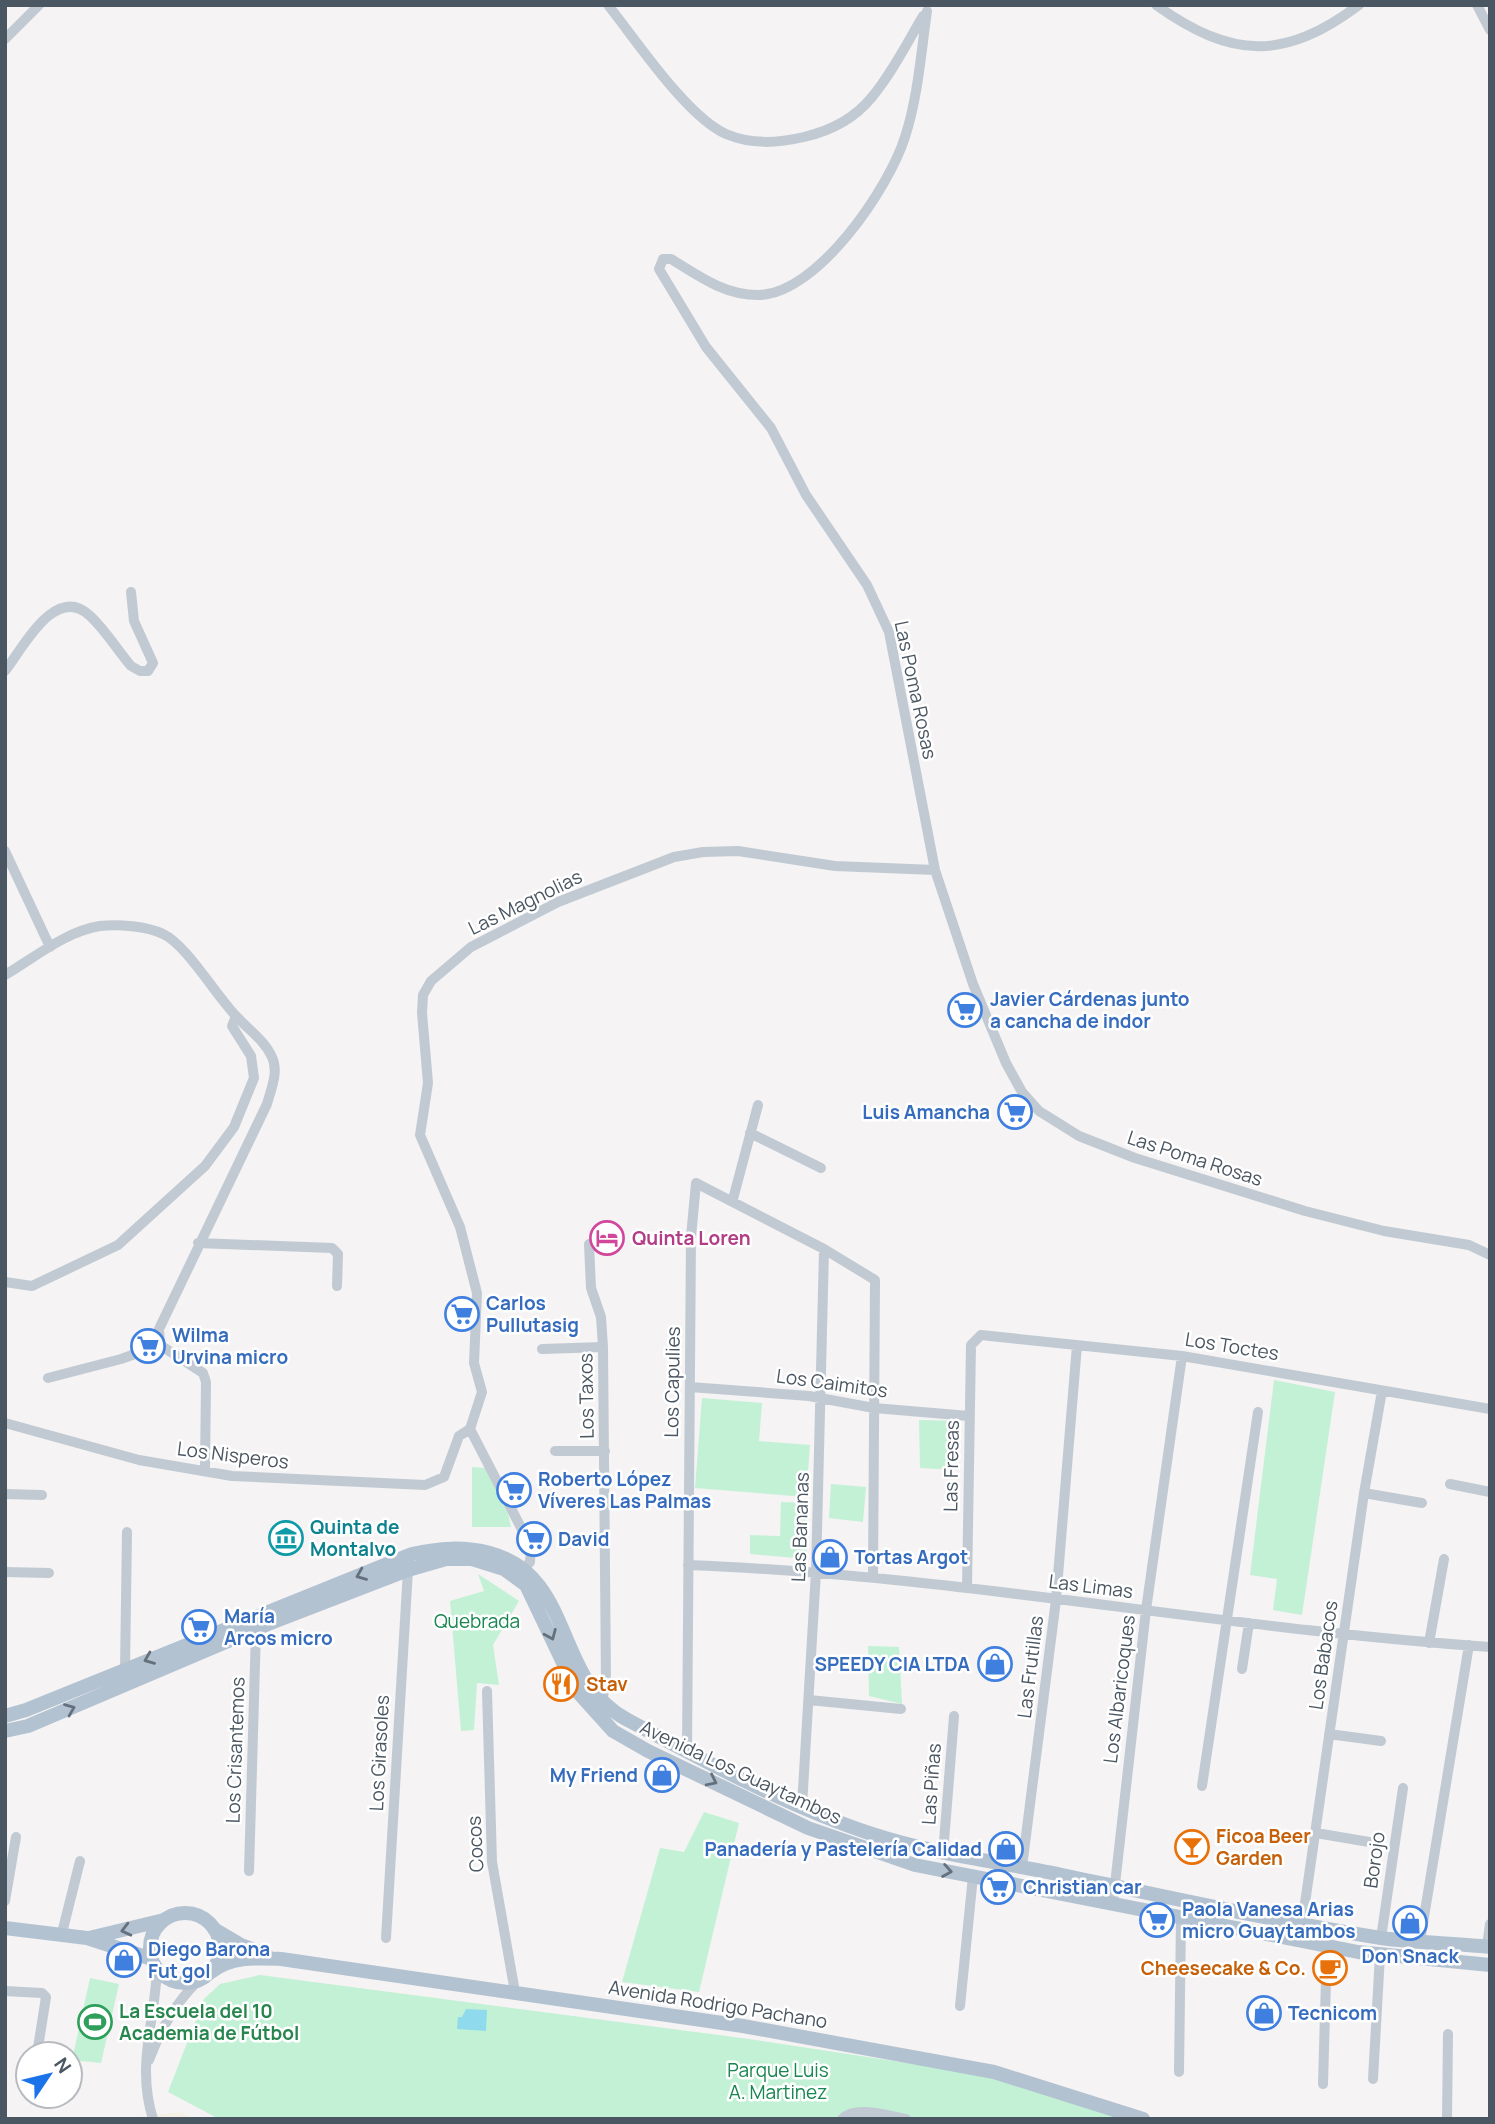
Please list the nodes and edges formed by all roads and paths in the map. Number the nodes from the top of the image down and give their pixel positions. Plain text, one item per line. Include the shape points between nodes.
1 (39, 5) edge
2 (608, 5) edge
3 (1156, 5) edge
4 (1359, 5) edge
5 (1477, 5) edge
6 (929, 8) edge
7 (1490, 30) edge
8 (5, 39) edge
9 (131, 592) dead end
10 (5, 671) edge
11 (5, 851) edge
12 (934, 870) junction
13 (50, 947) junction
14 (5, 975) edge
15 (236, 1016) junction
16 (758, 1105) dead end
17 (750, 1133) junction
18 (821, 1167) dead end
19 (733, 1199) junction
20 (198, 1243) junction
21 (589, 1244) dead end
22 (824, 1249) junction
23 (1490, 1255) edge
24 (5, 1282) edge
25 (337, 1286) dead end
26 (160, 1345) junction
27 (971, 1345) joint
28 (1077, 1345) junction
29 (603, 1347) junction
30 (542, 1349) dead end
31 (1182, 1356) junction
32 (48, 1378) dead end
33 (690, 1387) junction
34 (1382, 1391) junction
35 (821, 1397) junction
36 (874, 1408) junction
37 (1490, 1409) edge
38 (1258, 1412) dead end
39 (970, 1416) junction
40 (5, 1423) edge
41 (470, 1429) junction
42 (555, 1451) dead end
43 (605, 1451) junction
44 (205, 1469) junction
45 (1450, 1484) dead end
46 (1490, 1492) edge
47 (1364, 1493) junction
48 (5, 1494) edge
49 (42, 1495) dead end
50 (1422, 1503) dead end
51 (127, 1532) dead end
52 (472, 1554) junction
53 (1444, 1559) dead end
54 (688, 1565) junction
55 (408, 1570) junction
56 (5, 1572) edge
57 (521, 1572) junction
58 (816, 1572) junction
59 (49, 1573) dead end
60 (873, 1578) junction
61 (967, 1588) junction
62 (1056, 1600) junction
63 (1146, 1611) junction
64 (1229, 1621) junction
65 (263, 1623) junction
66 (1248, 1623) junction
67 (1343, 1635) junction
68 (1429, 1643) junction
69 (1469, 1645) junction
70 (1490, 1647) edge
71 (1242, 1669) dead end
72 (125, 1670) junction
73 (487, 1691) dead end
74 (809, 1700) junction
75 (596, 1704) junction
76 (901, 1709) dead end
77 (5, 1716) edge
78 (954, 1716) dead end
79 (5, 1731) edge
80 (1329, 1734) junction
81 (1381, 1741) dead end
82 (687, 1751) junction
83 (1202, 1786) dead end
84 (1403, 1788) dead end
85 (802, 1806) junction
86 (1316, 1833) junction
87 (16, 1837) dead end
88 (1376, 1843) dead end
89 (943, 1854) junction
90 (80, 1861) dead end
91 (1022, 1867) junction
92 (249, 1871) dead end
93 (974, 1876) junction
94 (1114, 1886) junction
95 (5, 1901) edge
96 (1113, 1902) junction
97 (1181, 1918) junction
98 (165, 1920) junction
99 (1302, 1924) junction
100 (1490, 1924) edge
101 (5, 1927) edge
102 (214, 1929) junction
103 (62, 1933) junction
104 (88, 1938) junction
105 (386, 1938) dead end
106 (1381, 1938) junction
107 (1420, 1941) junction
108 (1327, 1945) junction
109 (1488, 1947) edge
110 (1380, 1955) junction
111 (281, 1959) junction
112 (155, 1964) junction
113 (1490, 1965) edge
114 (205, 1976) junction
115 (5, 1991) edge
116 (515, 1992) junction
117 (960, 2006) dead end
118 (1448, 2034) dead end
119 (39, 2040) edge
120 (145, 2069) junction
121 (1180, 2072) dead end
122 (1373, 2079) dead end
123 (1323, 2084) dead end
124 (153, 2119) edge
125 (842, 2119) edge
126 (906, 2119) edge
127 (1143, 2119) edge
128 (1447, 2119) edge

1 - 8 street
2 - 6 street via 702,117 725,134 755,142 782,142 819,133 852,117 872,97
3 - 4 street via 1197,32 1220,41 1261,47 1307,38
5 - 7 street
6 - 12 street, Las Poma Rosas via 908,123 893,169 859,219 812,272 788,289 761,295 715,286 670,259 663,259 659,269 706,347 771,428 806,495 867,585 889,632
9 - 10 street via 134,621 153,668 131,666 88,614 66,606 45,618
11 - 13 street
12 - 23 street, Las Poma Rosas via 1006,1063 1021,1091 1040,1111 1079,1136 1136,1158 1304,1211 1469,1245
12 - 41 street, Las Magnolias via 835,866 738,851 674,857 558,902 471,947 431,981 423,995 428,1083 420,1135 460,1227 475,1280 474,1363 482,1392
13 - 14 street
13 - 15 street via 100,926 164,934
15 - 20 street via 263,1043 273,1058 275,1073 253,1137
15 - 24 street via 232,1026 251,1056 254,1078 234,1127 210,1160 117,1245 32,1286
16 - 17 street
17 - 18 street
17 - 19 street
19 - 22 street
19 - 33 street, Los Capulies via 696,1183
20 - 25 street via 332,1248 338,1254
20 - 26 street via 159,1329
21 - 29 street, Los Taxos via 591,1288 601,1317
22 - 35 street, Las Bananas
22 - 36 street via 875,1280
26 - 32 street
26 - 44 street via 203,1373
27 - 28 street, Los Toctes via 981,1335
27 - 39 street, Las Fresas
28 - 31 street, Los Toctes
28 - 62 street, Las Frutillas
29 - 30 street
29 - 43 street, Los Taxos
31 - 34 street, Los Toctes
31 - 63 street, Los Albaricoques
33 - 35 street, Los Caimitos
33 - 54 street, Los Capulies
34 - 37 street, Los Toctes
34 - 47 street, Los Babacos
35 - 36 street, Los Caimitos
35 - 58 street, Las Bananas
36 - 39 street, Los Caimitos
36 - 60 street
38 - 64 street
39 - 61 street, Las Fresas
40 - 44 street, Los Nisperos via 139,1460
41 - 44 street, Los Nisperos via 459,1436 448,1472 433,1484 251,1479
41 - 57 street via 531,1547 532,1555
42 - 43 street
43 - 75 street, Los Taxos via 606,1681
45 - 46 street
47 - 50 street
47 - 67 street, Los Babacos
48 - 49 street
51 - 72 street
52 - 55 main road
52 - 57 main road
52 -> 65 main road via 438,1548 412,1554
53 - 68 street
54 - 58 street, Las Limas
54 - 82 street, Los Capulies
55 - 65 main road
55 - 105 street, Los Girasoles
56 - 59 street
57 - 75 main road, Avenida Los Guaytambos via 544,1592
58 - 60 street, Las Limas
58 - 74 street, Las Bananas
60 - 61 street, Las Limas
61 - 62 street, Las Limas
62 - 63 street, Las Limas
62 - 91 street, Las Frutillas
63 - 64 street, Las Limas
63 - 94 street, Los Albaricoques
64 - 66 street, Las Limas
64 - 83 street
65 -> 72 main road
79 -> 65 main road via 28,1726
65 - 92 street, Los Crisantemos
66 - 67 street, Las Limas
66 - 71 street
67 - 68 street, Las Limas
67 - 80 street, Los Babacos
68 - 69 street, Las Limas
69 - 70 street, Las Limas
69 - 107 street
72 - 77 main road
73 - 116 street, Cocos via 492,1862
74 - 76 street
74 - 85 street, Las Bananas
75 - 82 main road, Avenida Los Guaytambos
75 -> 93 main road, Avenida Los Guaytambos via 613,1731 808,1828 915,1865
78 - 89 street, Las Piñas
80 - 81 street
80 - 86 street, Los Babacos
82 - 85 main road, Avenida Los Guaytambos
84 - 106 street, Borojo
85 - 89 main road, Avenida Los Guaytambos
86 - 88 street
86 - 99 street, Los Babacos
87 - 95 street
89 - 91 main road, Avenida Los Guaytambos
90 - 103 street
91 - 94 main road, Avenida Los Guaytambos
93 - 96 main road, Avenida Los Guaytambos
93 - 117 street
94 - 96 street, Los Albaricoques
94 - 99 main road, Avenida Los Guaytambos
96 - 97 main road, Avenida Los Guaytambos
97 - 108 main road, Avenida Los Guaytambos
97 - 121 street
98 - 102 main road via 174,1915 197,1915
98 -> 104 main road
98 - 112 main road via 152,1937
99 - 106 main road, Avenida Los Guaytambos
100 - 109 street
101 - 103 main road
102 - 111 main road, Avenida Rodrigo Pachano via 241,1945
102 - 114 main road via 220,1951
103 - 104 main road
104 - 112 main road
106 - 107 main road, Avenida Los Guaytambos
107 - 109 main road, Avenida Los Guaytambos
108 - 110 main road, Avenida Los Guaytambos
108 - 123 street
110 - 113 main road, Avenida Los Guaytambos
110 - 122 street
111 - 114 main road, Avenida Rodrigo Pachano via 249,1958 220,1965
111 - 116 main road, Avenida Rodrigo Pachano
112 - 114 main road via 176,1982
112 - 120 street via 156,1993 146,2035
114 - 120 street via 169,2016
115 - 119 street via 46,1997
116 - 127 main road, Avenida Rodrigo Pachano via 743,2026 994,2072
118 - 128 street
120 - 124 street
125 - 126 street via 857,2112

